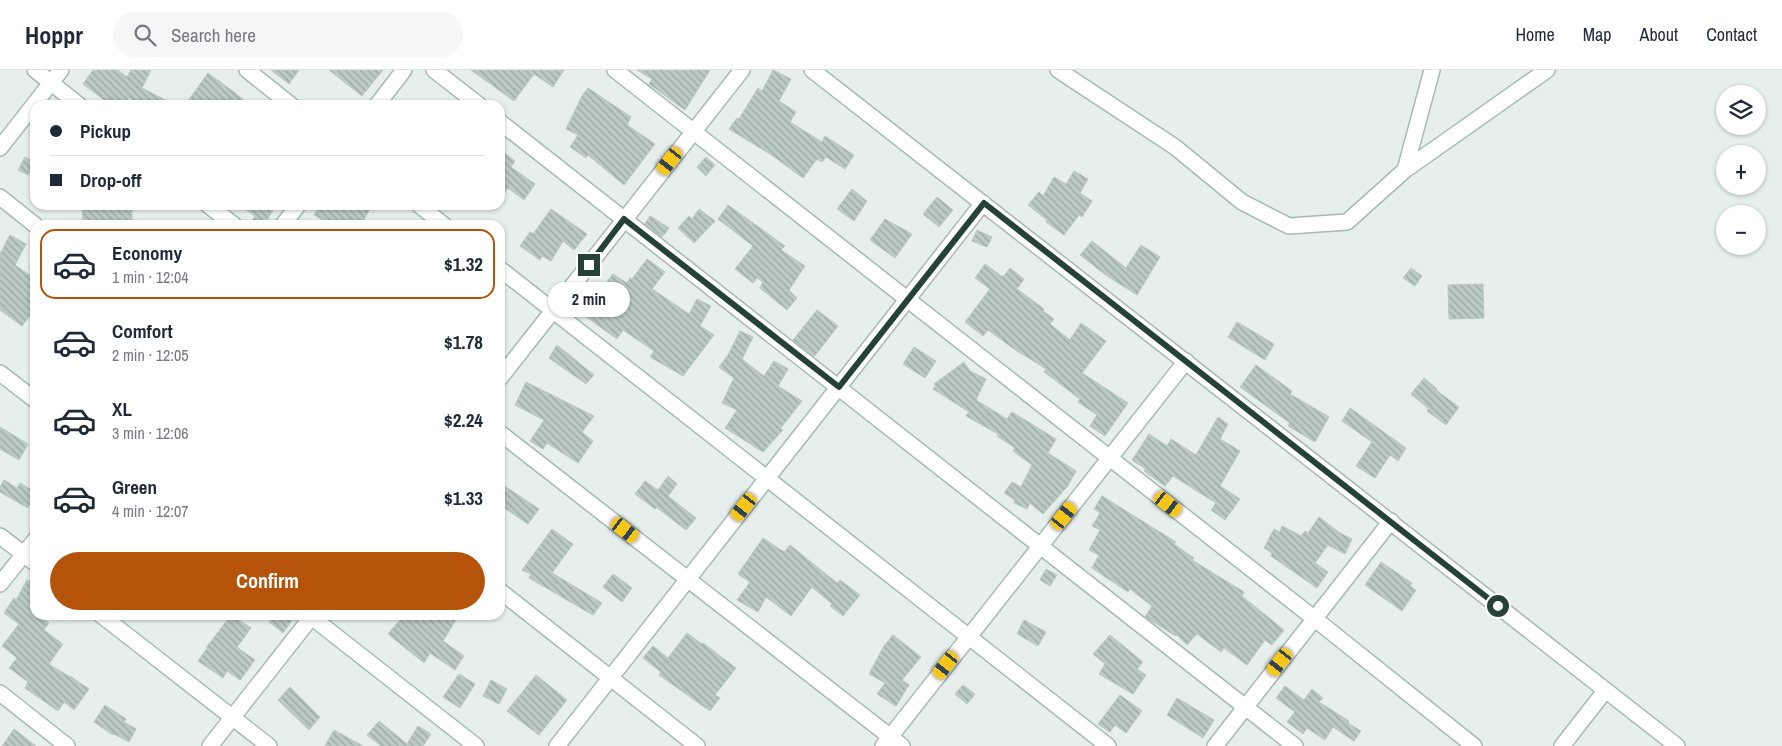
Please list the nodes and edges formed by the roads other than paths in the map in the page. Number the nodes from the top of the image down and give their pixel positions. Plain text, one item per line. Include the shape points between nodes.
1 (34, 70) edge
2 (61, 70) edge
3 (246, 70) edge
4 (404, 70) edge
5 (434, 70) edge
6 (615, 70) edge
7 (742, 70) edge
8 (812, 70) edge
9 (1058, 70) edge
10 (1432, 70) edge
11 (1547, 70) edge
12 (51, 83) junction
13 (38, 100) edge
14 (73, 100) edge
15 (285, 100) edge
16 (381, 100) edge
17 (473, 100) edge
18 (30, 110) edge
19 (505, 126) edge
20 (694, 132) junction
21 (0, 148) edge
22 (1405, 170) junction
23 (0, 197) edge
24 (984, 203) junction
25 (214, 210) edge
26 (294, 210) edge
27 (424, 210) edge
28 (624, 219) junction
29 (30, 220) edge
30 (228, 220) edge
31 (286, 220) edge
32 (438, 220) edge
33 (505, 273) edge
34 (908, 299) junction
35 (553, 310) junction
36 (1186, 361) junction
37 (505, 372) edge
38 (0, 373) edge
39 (839, 387) junction
40 (30, 396) edge
41 (505, 436) edge
42 (1110, 458) junction
43 (767, 479) junction
44 (1391, 521) junction
45 (0, 536) edge
46 (1040, 545) junction
47 (29, 559) edge
48 (688, 579) junction
49 (0, 584) edge
50 (505, 595) edge
51 (1315, 619) junction
52 (107, 620) edge
53 (308, 620) edge
54 (316, 620) edge
55 (969, 637) junction
56 (610, 678) junction
57 (1605, 691) junction
58 (0, 694) edge
59 (1246, 706) junction
60 (233, 718) junction
61 (892, 743) edge
62 (67, 746) edge
63 (210, 746) edge
64 (269, 746) edge
65 (476, 746) edge
66 (557, 746) edge
67 (698, 746) edge
68 (1108, 746) edge
69 (1215, 746) edge
70 (1296, 746) edge
71 (1474, 746) edge
72 (1562, 746) edge
73 (1677, 746) edge

1 - 12 street
2 - 12 street
3 - 15 street
4 - 16 street
5 - 17 street
6 - 20 street
7 - 20 street
8 - 24 street
9 - 22 street via 1175,148 1242,202 1289,226 1347,222
10 - 22 street
11 - 22 street
12 - 13 street
12 - 14 street
18 - 21 street
19 - 28 street
20 - 28 street
20 - 34 street
23 - 29 street
24 - 34 street
24 - 36 street
25 - 30 street
26 - 31 street
27 - 32 street
28 - 35 street
28 - 39 street
33 - 35 street
34 - 39 street
34 - 42 street
35 - 37 street
35 - 43 street
36 - 42 street
36 - 44 street
38 - 40 street
39 - 43 street
39 - 46 street
41 - 48 street
42 - 46 street
42 - 51 street
43 - 48 street
43 - 55 street
44 - 51 street
44 - 57 street
45 - 47 street
46 - 55 street
46 - 59 street
47 - 49 street
48 - 56 street
48 - 61 street
50 - 56 street
51 - 59 street
51 - 71 street
52 - 60 street
53 - 60 street
54 - 65 street
55 - 61 street
55 - 68 street
56 - 66 street
56 - 67 street
57 - 72 street
57 - 73 street
58 - 62 street
59 - 69 street
59 - 70 street
60 - 63 street
60 - 64 street

